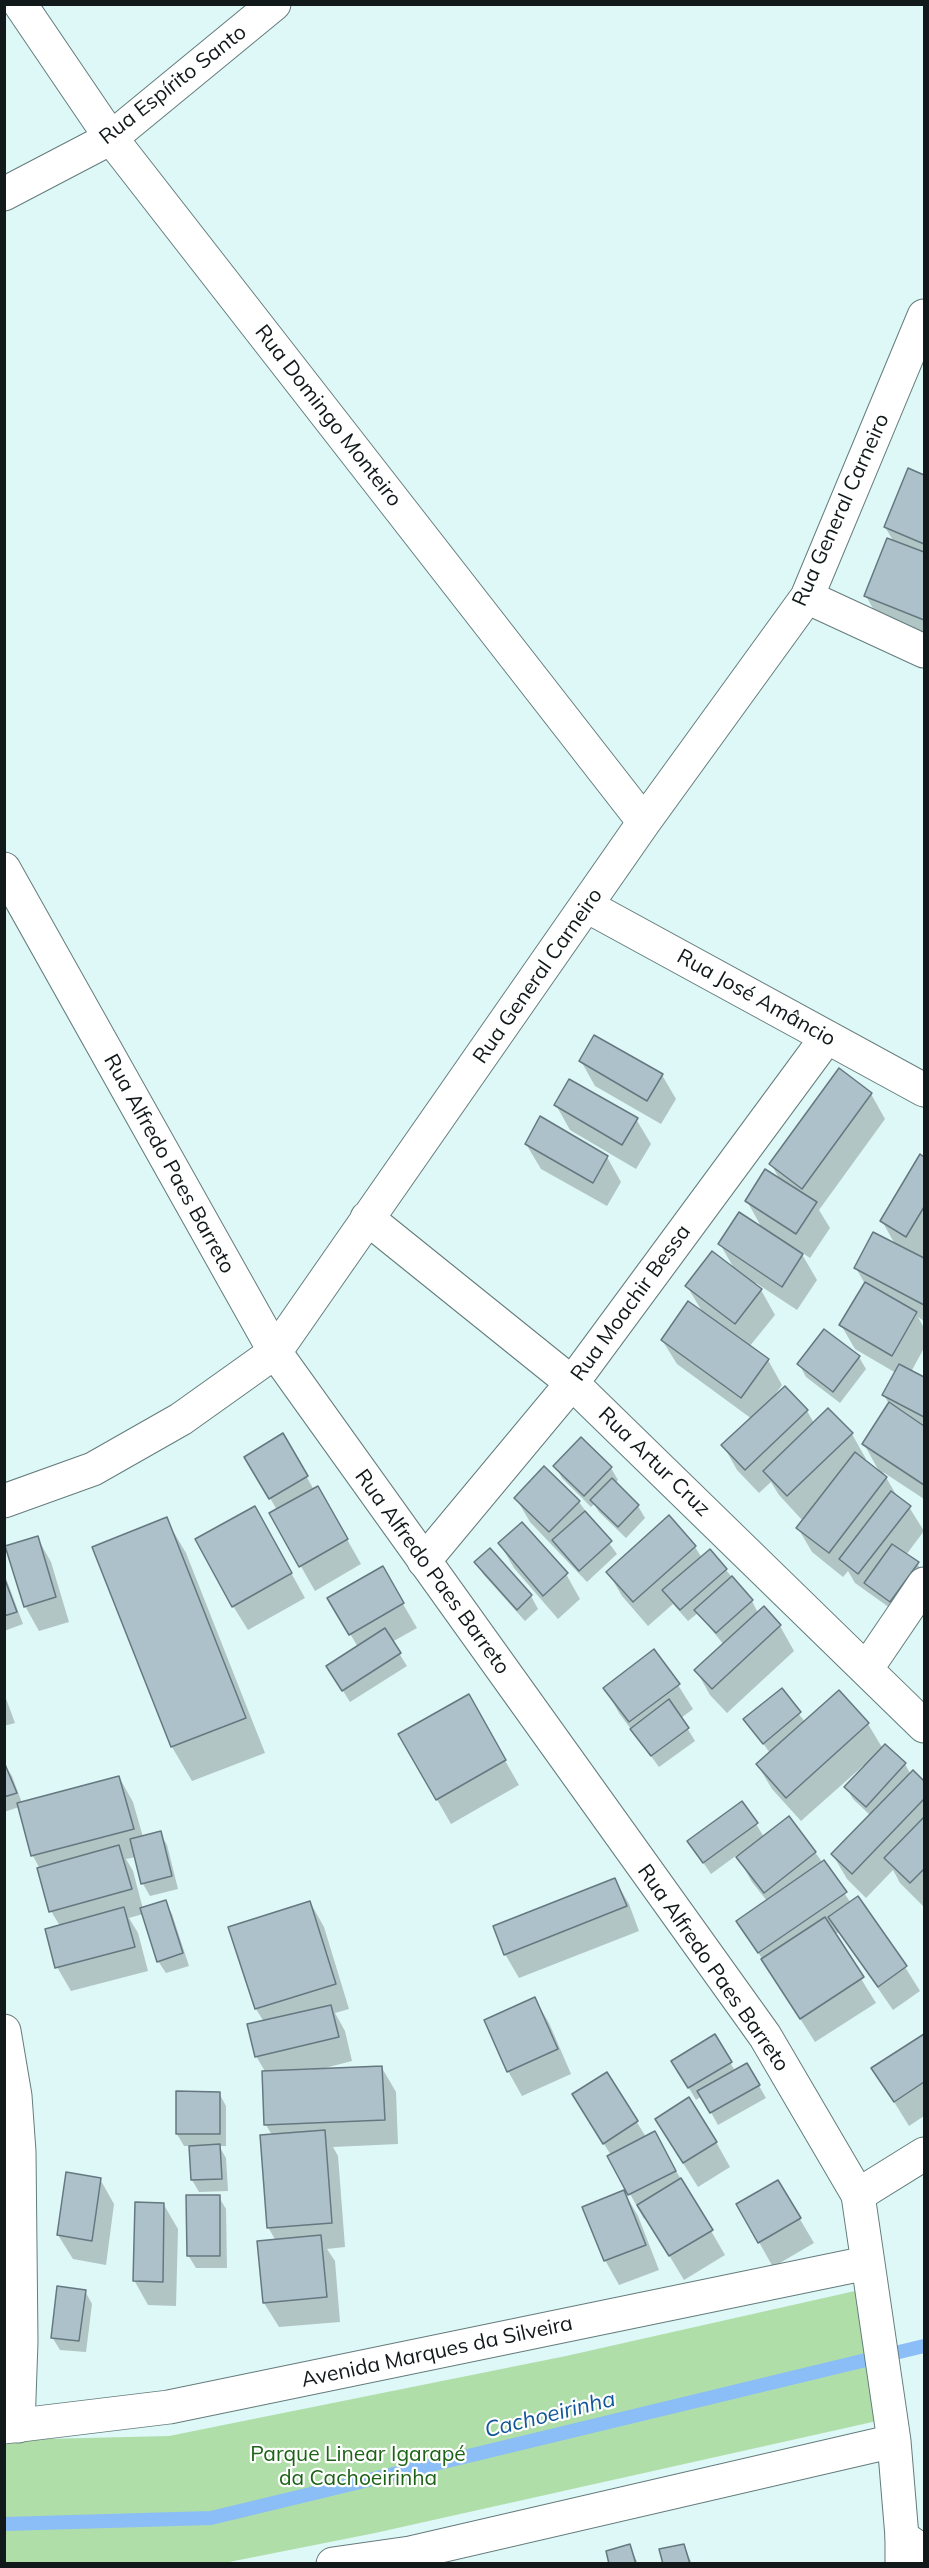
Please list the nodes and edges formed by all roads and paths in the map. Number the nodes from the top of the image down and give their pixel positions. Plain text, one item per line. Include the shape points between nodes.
1 (20, 4) edge
2 (274, 4) edge
3 (111, 138) junction
4 (4, 194) edge
5 (924, 316) edge
6 (807, 597) junction
7 (924, 651) edge
8 (644, 822) junction
9 (4, 869) edge
10 (587, 906) junction
11 (827, 1037) junction
12 (924, 1090) edge
13 (367, 1218) junction
14 (274, 1352) junction
15 (572, 1383) junction
16 (4, 1501) edge
17 (424, 1562) junction
18 (924, 1584) edge
19 (867, 1668) junction
20 (924, 1726) edge
21 (4, 2031) edge
22 (924, 2154) edge
23 (858, 2195) junction
24 (869, 2275) junction
25 (13, 2341) edge
26 (11, 2426) edge
27 (894, 2441) junction
28 (909, 2551) edge
29 (411, 2558) edge
30 (333, 2564) edge

1 - 3 street, Rua Domingo Monteiro
2 - 3 street, Rua Espírito Santo
3 - 4 street, Rua Espírito Santo
3 - 8 street, Rua Domingo Monteiro
5 - 6 street, Rua General Carneiro
6 - 7 street
6 - 8 street, Rua General Carneiro
8 - 10 street, Rua General Carneiro
9 - 14 street, Rua Alfredo Paes Barreto
10 - 11 street, Rua José Amâncio
10 - 13 street, Rua General Carneiro
11 - 12 street, Rua José Amâncio
11 - 15 street, Rua Moachir Bessa
13 - 14 street, Rua General Carneiro
13 - 15 street, Rua Artur Cruz
14 - 16 street, Rua General Carneiro via 181,1419 93,1468
14 - 17 street, Rua Alfredo Paes Barreto
15 - 17 street, Rua Moachir Bessa
15 - 19 street, Rua Artur Cruz
17 - 23 street, Rua Alfredo Paes Barreto via 765,2036
18 - 19 street
19 - 20 street, Rua Artur Cruz
21 - 25 street via 19,2152
22 - 23 street
23 - 24 street, Rua Alfredo Paes Barreto
24 - 26 street, Avenida Marques da Silveira via 170,2407
24 - 27 street, Rua Alfredo Paes Barreto
25 - 26 street
27 - 28 street, Rua Alfredo Paes Barreto
27 - 29 street
29 - 30 street

